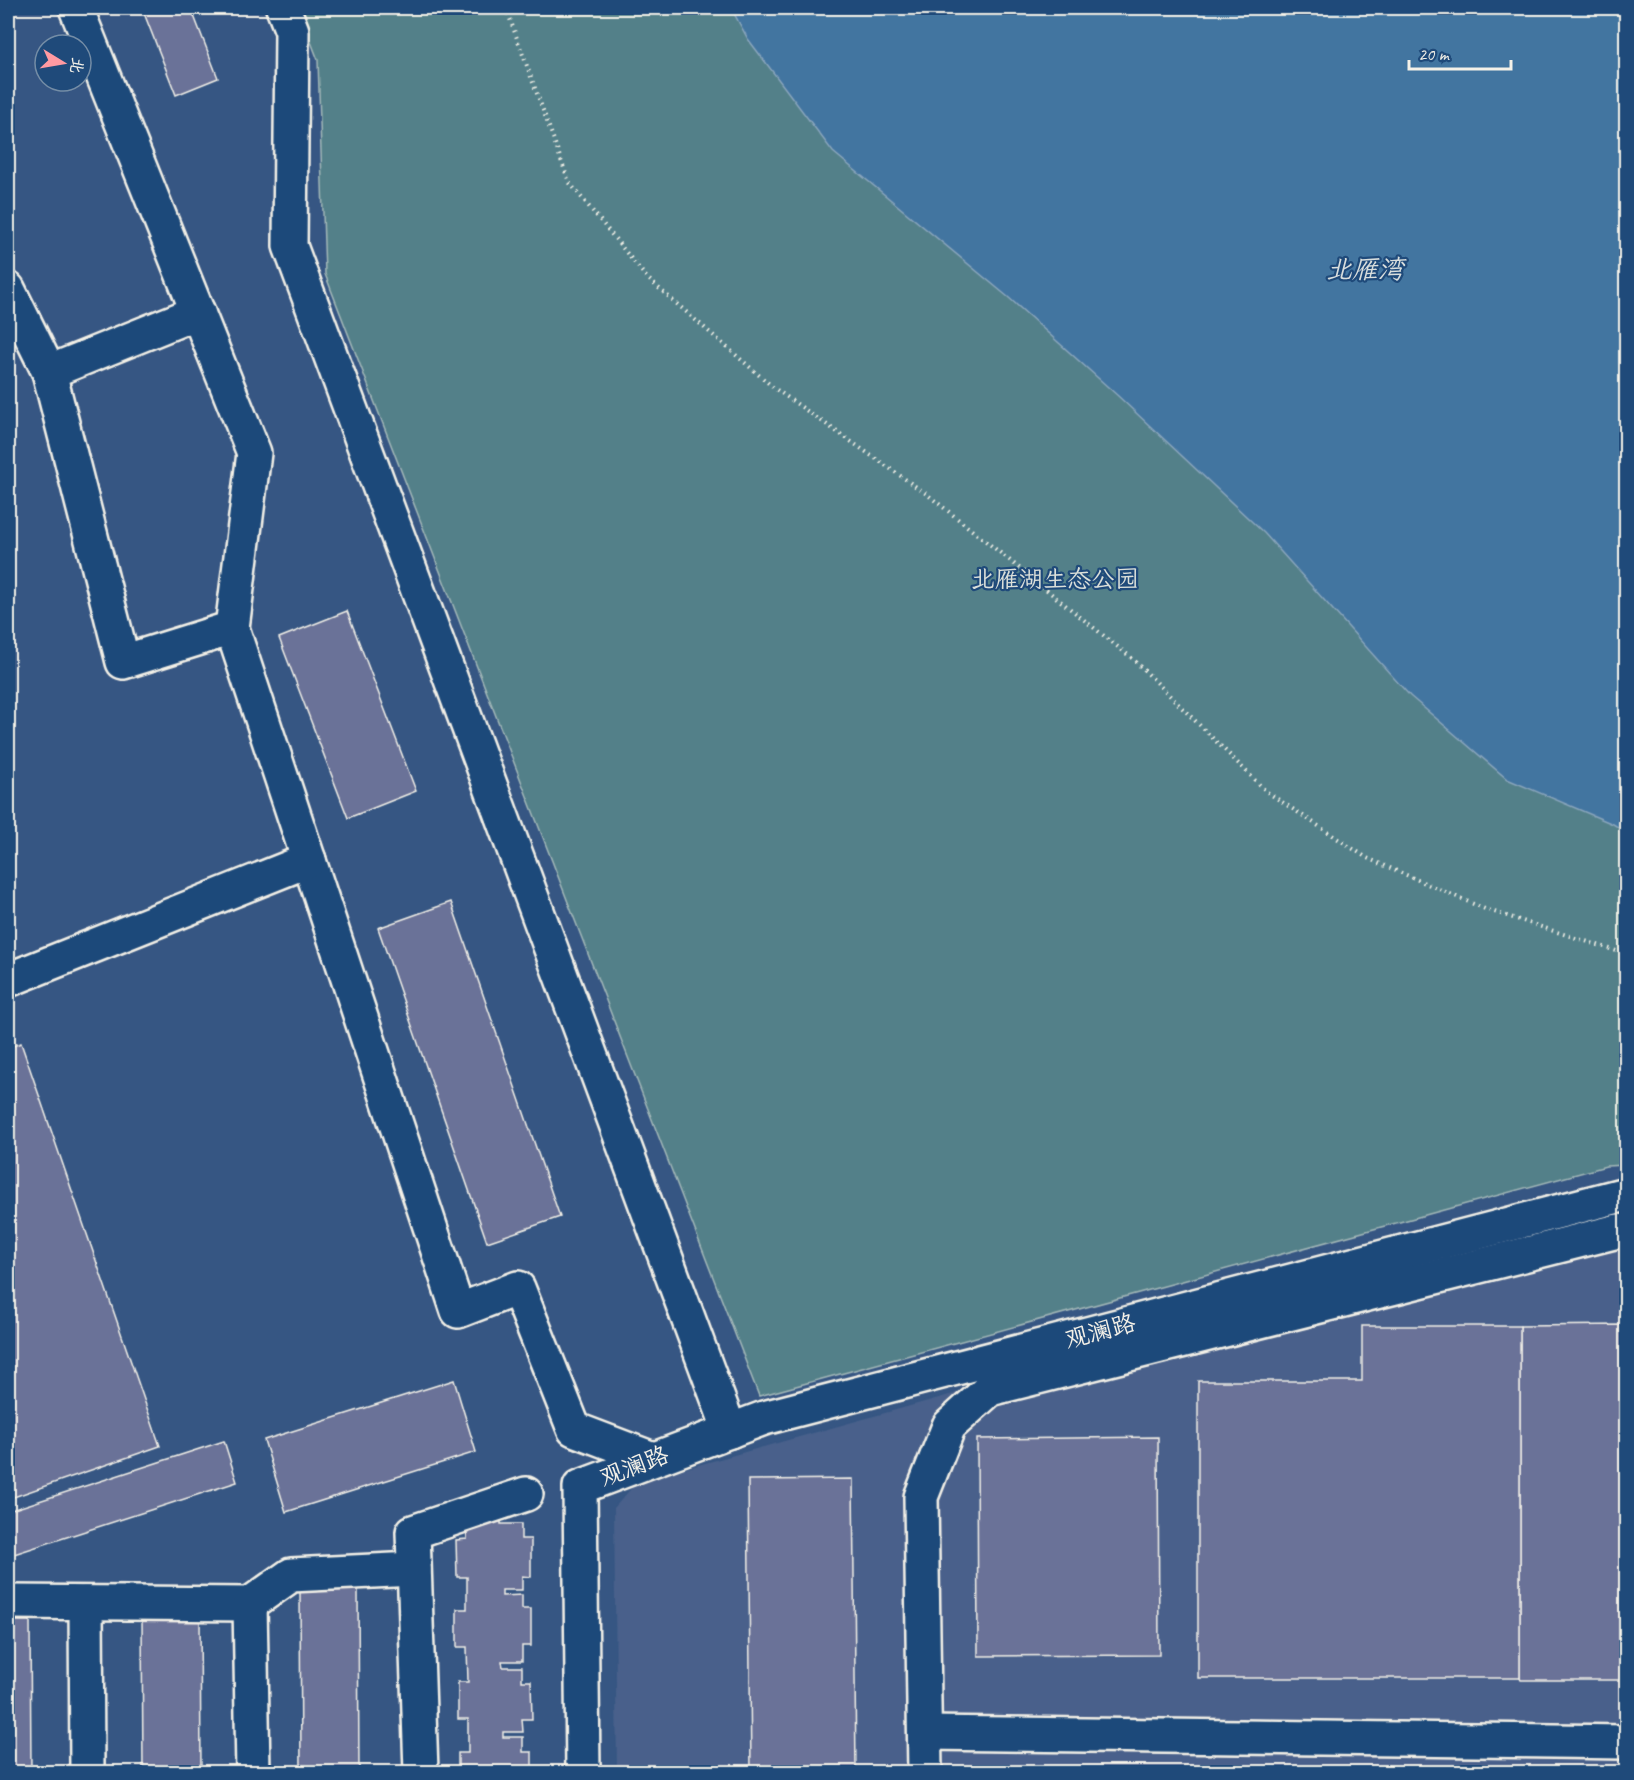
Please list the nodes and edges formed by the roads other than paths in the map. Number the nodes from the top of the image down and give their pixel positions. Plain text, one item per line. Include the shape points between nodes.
1 (76, 8) edge
2 (283, 8) edge
3 (8, 289) edge
4 (198, 312) junction
5 (49, 372) junction
6 (232, 628) junction
7 (309, 860) junction
8 (8, 980) edge
9 (1626, 1194) edge
10 (1626, 1232) edge
11 (730, 1431) junction
12 (653, 1459) junction
13 (526, 1494) dead end
14 (414, 1569) junction
15 (8, 1602) edge
16 (86, 1603) junction
17 (250, 1604) junction
18 (925, 1733) junction
19 (1626, 1742) edge
20 (87, 1773) edge
21 (253, 1773) edge
22 (421, 1773) edge
23 (583, 1773) edge
24 (925, 1773) edge

1 - 4 street
2 - 11 street via 292,31 290,246
3 - 5 street
4 - 5 street
4 - 6 street via 254,453
5 - 6 street via 123,662
6 - 7 street
7 - 8 street
7 - 12 street via 458,1311 518,1288 574,1429
9 - 11 street, 观澜路 via 764,1418
10 - 18 street via 1607,1233 990,1389 949,1426 921,1497
11 - 12 street, 观澜路
12 - 23 street, 观澜路 via 580,1487
13 - 14 street via 413,1532
14 - 17 street via 291,1575
14 - 22 street
15 - 16 street
16 - 17 street
16 - 20 street
17 - 21 street
18 - 19 street
18 - 24 street

